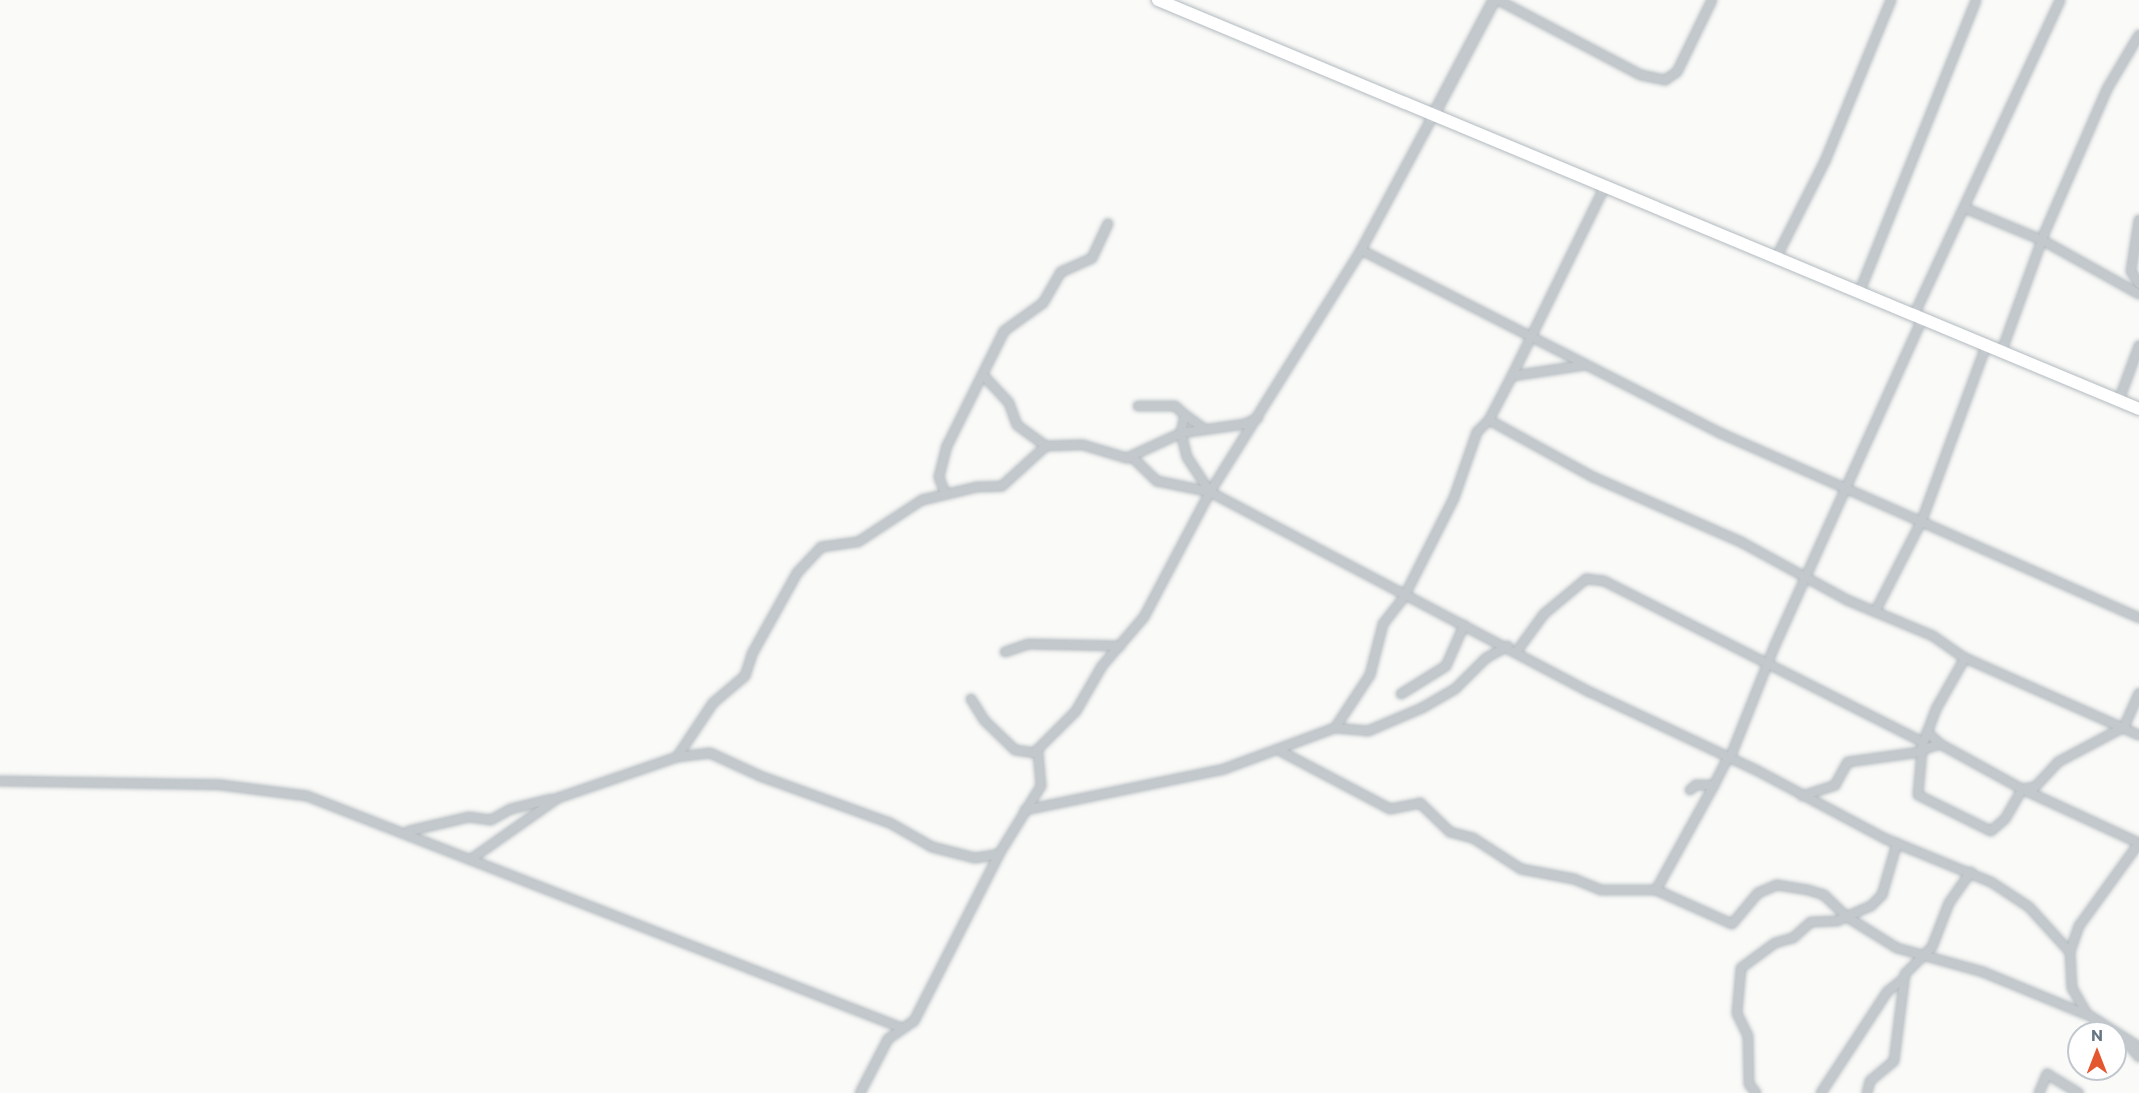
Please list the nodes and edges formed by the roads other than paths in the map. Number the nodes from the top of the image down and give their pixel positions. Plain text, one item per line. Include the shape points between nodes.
1 (1158, 0) edge
2 (1496, 0) edge
3 (1712, 0) edge
4 (1891, 0) edge
5 (1976, 0) edge
6 (2060, 0) edge
7 (2139, 35) edge
8 (1434, 114) junction
9 (1605, 186) junction
10 (1967, 209) junction
11 (2139, 220) edge
12 (1108, 223) dead end
13 (2042, 240) junction
14 (1361, 250) junction
15 (1776, 258) junction
16 (2139, 284) edge
17 (1859, 293) junction
18 (2139, 294) edge
19 (1918, 317) junction
20 (1528, 337) junction
21 (1986, 346) junction
22 (2139, 346) edge
23 (2001, 352) junction
24 (1586, 365) junction
25 (983, 375) junction
26 (1512, 376) junction
27 (2119, 400) junction
28 (1138, 406) dead end
29 (2139, 409) edge
30 (1185, 415) junction
31 (1260, 417) junction
32 (1489, 420) junction
33 (1203, 428) junction
34 (1181, 433) junction
35 (1046, 446) junction
36 (1132, 457) junction
37 (1846, 489) junction
38 (1210, 492) junction
39 (945, 493) junction
40 (1922, 520) junction
41 (1806, 575) junction
42 (1404, 597) junction
43 (1875, 612) junction
44 (2139, 618) edge
45 (1464, 625) junction
46 (1119, 646) junction
47 (1508, 646) junction
48 (1517, 651) junction
49 (1005, 652) dead end
50 (1965, 658) junction
51 (1769, 663) junction
52 (2139, 693) edge
53 (1401, 694) dead end
54 (971, 699) dead end
55 (2124, 727) junction
56 (1335, 728) junction
57 (1928, 732) junction
58 (2139, 735) edge
59 (1940, 744) junction
60 (1922, 746) junction
61 (1282, 752) junction
62 (1036, 753) junction
63 (677, 757) junction
64 (1729, 758) junction
65 (0, 781) edge
66 (1714, 785) junction
67 (2022, 789) junction
68 (1690, 790) dead end
69 (1802, 796) junction
70 (558, 798) junction
71 (1025, 810) junction
72 (407, 831) junction
73 (1898, 843) junction
74 (2139, 843) edge
75 (999, 854) junction
76 (474, 857) junction
77 (1971, 872) junction
78 (1656, 890) junction
79 (1847, 917) junction
80 (2070, 952) junction
81 (1925, 957) junction
82 (1903, 980) junction
83 (2087, 1014) junction
84 (902, 1028) junction
85 (2128, 1044) junction
86 (2139, 1047) edge
87 (2139, 1057) edge
88 (860, 1093) edge
89 (1756, 1093) edge
90 (1821, 1093) edge
91 (1868, 1093) edge
92 (2039, 1093) edge
93 (2079, 1093) edge

1 - 8 main road
2 - 3 street via 1641,75 1665,80 1677,72
2 - 8 street
4 - 15 street via 1825,161
5 - 17 street
6 - 10 street
7 - 13 street via 2107,89
8 - 9 main road
8 - 14 street
9 - 15 main road
9 - 20 street
10 - 13 street
10 - 19 street
11 - 16 street via 2130,271
12 - 25 street via 1092,258 1061,272 1043,303 1004,331
13 - 18 street
13 - 23 street
14 - 20 street
14 - 31 street
15 - 17 main road
17 - 19 main road
19 - 21 main road
19 - 37 street
20 - 24 street
20 - 26 street
21 - 23 main road
21 - 40 street
22 - 27 street
23 - 27 main road
24 - 26 street
24 - 37 street
25 - 35 street via 1009,403 1017,425
25 - 39 street via 947,446 939,477
26 - 32 street
27 - 29 main road
28 - 30 street via 1175,406
30 - 33 street
30 - 34 street
31 - 33 street via 1245,424
31 - 38 street
32 - 41 street via 1593,477
32 - 42 street via 1477,432 1454,498
33 - 34 street
34 - 36 street
34 - 38 street via 1187,458
35 - 36 street via 1083,445 1112,456
35 - 39 street via 1002,486
36 - 38 street via 1156,481
37 - 40 street
37 - 41 street
38 - 42 street
38 - 46 street via 1144,617
39 - 63 street via 914,503 858,542 826,545 813,555 785,594 744,676 713,702
40 - 43 street
40 - 44 street
41 - 43 street
41 - 51 street
42 - 45 street
42 - 56 street via 1383,624 1370,675
43 - 50 street via 1933,636
45 - 47 street
45 - 53 street via 1446,666
46 - 49 street via 1028,644
46 - 62 street via 1076,711
47 - 48 street
47 - 56 street via 1495,651 1456,688 1422,708 1368,731
48 - 51 street via 1544,614 1588,578 1635,595
48 - 64 street via 1590,693
50 - 55 street
50 - 57 street
51 - 60 street
51 - 64 street
52 - 55 street
54 - 62 street via 984,720 1015,750
55 - 58 street
55 - 67 street via 2058,762 2035,787
56 - 61 street
57 - 59 street
57 - 60 street
59 - 60 street
59 - 67 street
60 - 67 street via 1919,797 1990,831 2005,819
60 - 69 street via 1917,754 1848,762 1835,784
61 - 71 street via 1076,803
61 - 78 street via 1390,809 1420,803 1450,832 1473,838 1521,869 1574,879 1601,891
62 - 71 street via 1042,782
63 - 70 street
63 - 75 street via 723,755 760,776 890,823 926,845 975,858
64 - 66 street
64 - 69 street
65 - 72 street via 257,787 323,800
66 - 68 street via 1696,785
66 - 78 street
67 - 74 street
69 - 73 street
70 - 72 street via 511,809 491,820 469,818
70 - 76 street
71 - 75 street
72 - 76 street
73 - 77 street
73 - 79 street via 1882,895
74 - 80 street via 2079,926
75 - 84 street via 914,1021
76 - 84 street
77 - 80 street via 2029,908
77 - 81 street via 1948,903 1942,927
78 - 79 street via 1732,924 1756,894 1777,885 1824,895
79 - 81 street via 1897,948
79 - 89 street via 1810,922 1793,938 1775,943 1741,968 1737,1013 1748,1036 1749,1084
80 - 83 street via 2072,988
81 - 82 street
81 - 83 street via 1983,972
82 - 90 street via 1868,1018
82 - 91 street via 1894,1061 1870,1081
83 - 85 street
84 - 88 street via 888,1039
85 - 86 street
85 - 87 street
92 - 93 street via 2049,1074

